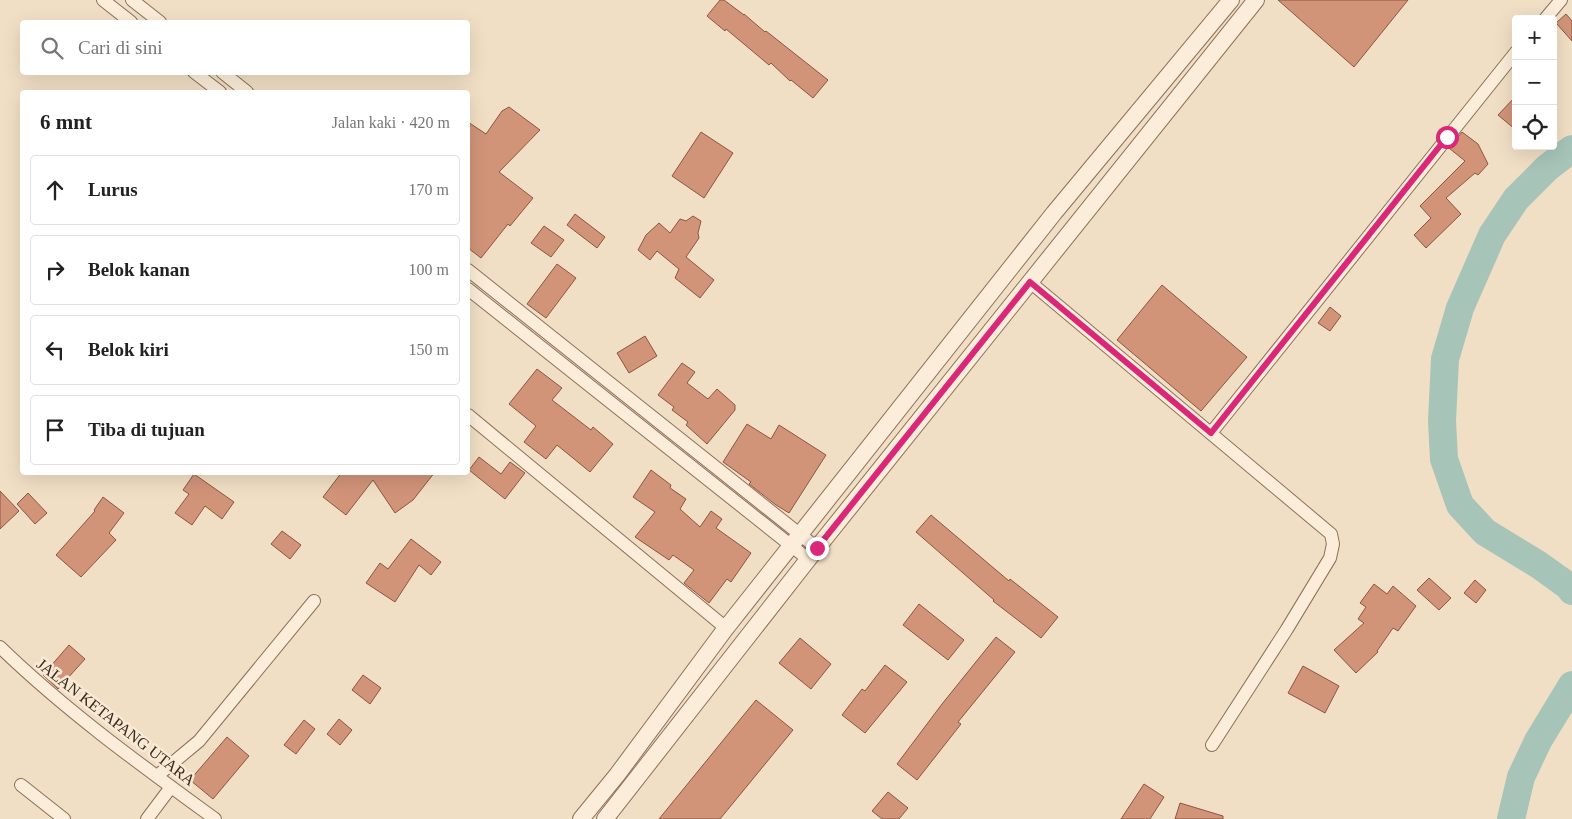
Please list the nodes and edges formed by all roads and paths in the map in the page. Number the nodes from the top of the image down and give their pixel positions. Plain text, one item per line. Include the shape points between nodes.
1 (103, 0) edge
2 (132, 0) edge
3 (1231, 0) edge
4 (1256, 0) edge
5 (1561, 0) edge
6 (1548, 15) edge
7 (128, 20) edge
8 (157, 20) edge
9 (1512, 57) edge
10 (198, 75) edge
11 (226, 75) edge
12 (217, 90) edge
13 (244, 90) edge
14 (470, 272) edge
15 (1030, 282) junction
16 (470, 291) edge
17 (470, 417) edge
18 (1211, 433) junction
19 (795, 540) junction
20 (813, 554) junction
21 (314, 601) dead end
22 (726, 628) junction
23 (0, 647) edge
24 (1212, 745) dead end
25 (617, 775) junction
26 (157, 776) junction
27 (21, 785) dead end
28 (171, 787) junction
29 (631, 787) junction
30 (64, 819) edge
31 (147, 819) edge
32 (215, 819) edge
33 (581, 819) edge
34 (605, 819) edge

1 - 7 street
2 - 8 street
3 - 19 street via 1054,213
4 - 15 street
5 - 6 street
9 - 18 street
10 - 12 street
11 - 13 street
14 - 19 street
15 - 18 street
15 - 20 street
16 - 19 street
17 - 22 street
18 - 24 street via 1331,534 1333,544 1330,558
19 - 20 street
19 - 22 street
20 - 29 street
21 - 26 street via 199,742
22 - 25 street
23 - 26 street, JALAN KETAPANG UTARA via 78,716
25 - 29 street
25 - 33 street
26 - 28 street, JALAN KETAPANG UTARA
27 - 30 street
28 - 31 street
28 - 32 street, JALAN KETAPANG UTARA
29 - 34 street

